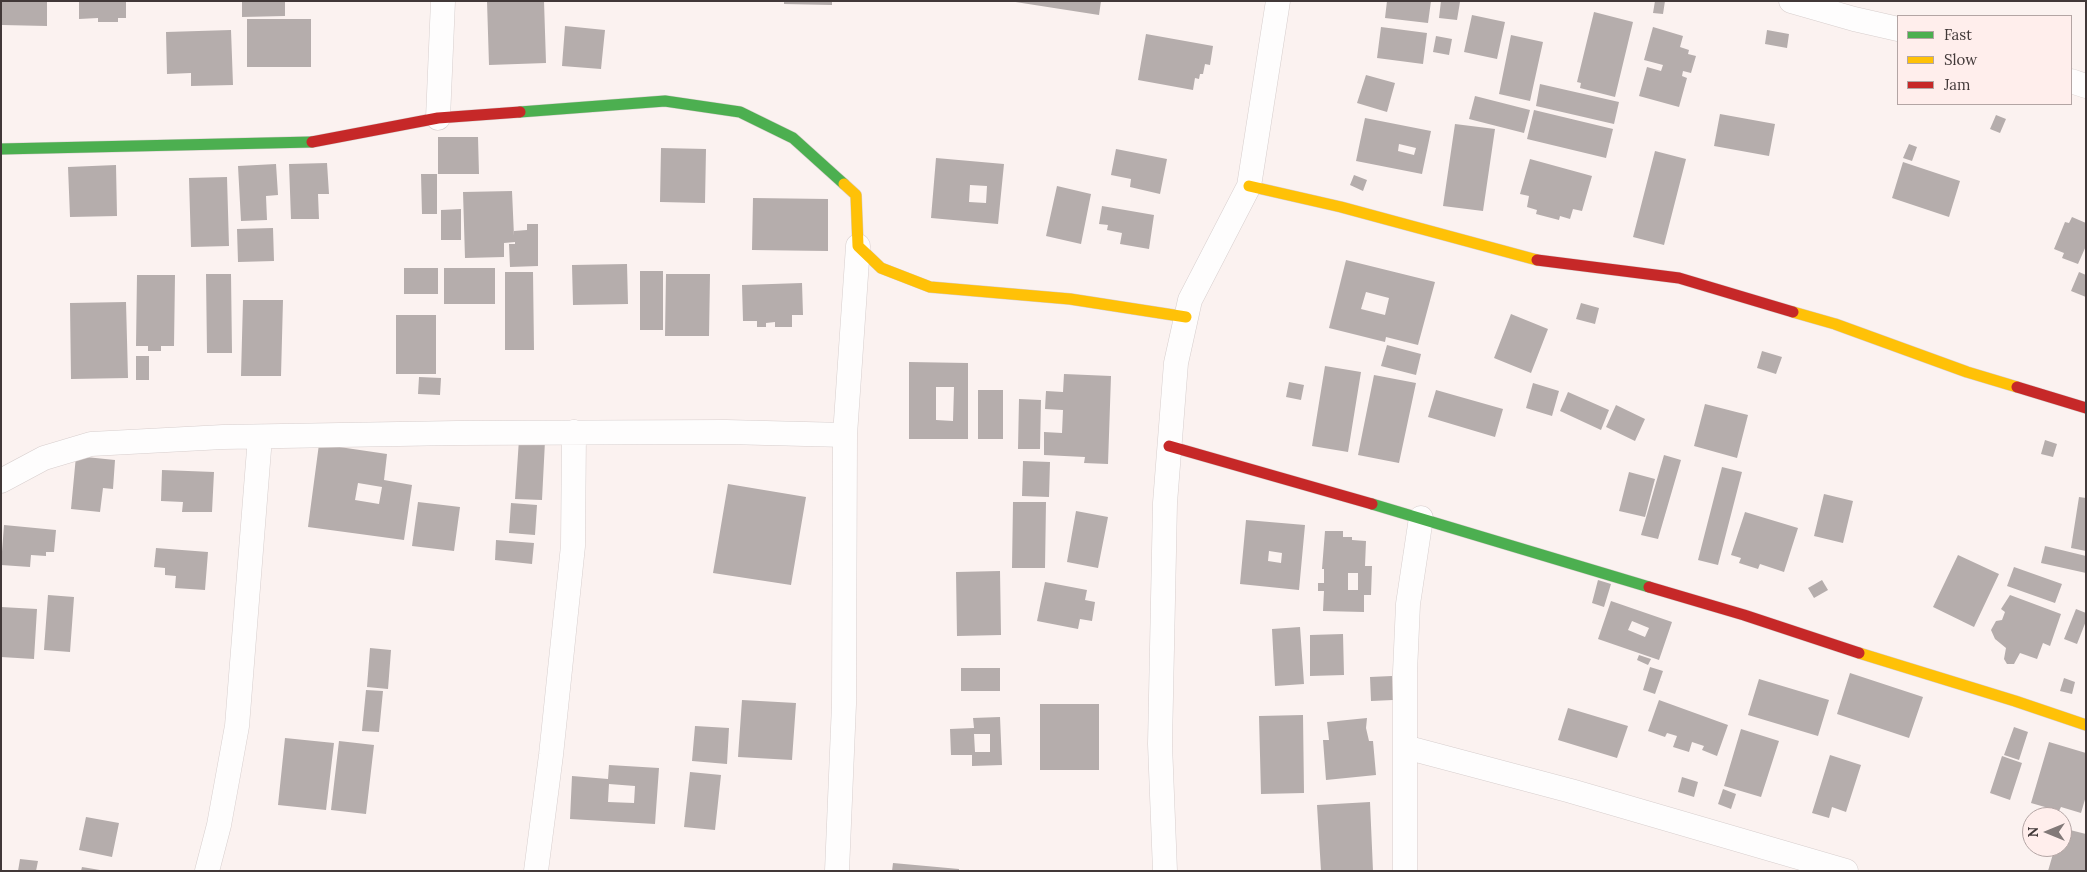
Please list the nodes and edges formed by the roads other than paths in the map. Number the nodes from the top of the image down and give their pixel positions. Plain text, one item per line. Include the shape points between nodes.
1 (443, 1) edge
2 (1278, 1) edge
3 (1791, 1) edge
4 (1856, 10) edge
5 (1897, 29) edge
6 (2072, 80) edge
7 (2086, 86) edge
8 (438, 118) junction
9 (1, 150) edge
10 (1249, 186) junction
11 (858, 246) junction
12 (1186, 317) junction
13 (2086, 408) edge
14 (574, 432) junction
15 (845, 435) junction
16 (260, 437) junction
17 (1169, 446) junction
18 (1, 481) edge
19 (1421, 518) junction
20 (2086, 725) edge
21 (1405, 747) junction
22 (207, 871) edge
23 (536, 871) edge
24 (837, 871) edge
25 (1165, 871) edge
26 (1405, 871) edge
27 (1846, 871) edge

1 - 8 street
2 - 10 street
3 - 4 street
4 - 5 street
6 - 7 street
8 - 9 street via 312,142
8 - 11 street via 664,100 740,112 793,138 856,195
10 - 12 street via 1190,300
10 - 13 street via 1538,260 1679,278 1835,324 1967,372
11 - 12 street via 881,268 930,288 1070,299
11 - 15 street
12 - 17 street via 1176,363
14 - 15 street
14 - 16 street
14 - 23 street via 573,546
15 - 24 street via 844,704
16 - 18 street via 91,444 44,458
16 - 22 street via 237,726
17 - 19 street
17 - 25 street via 1160,744
19 - 20 street via 1744,615
19 - 21 street via 1408,604
21 - 26 street
21 - 27 street via 1572,791

